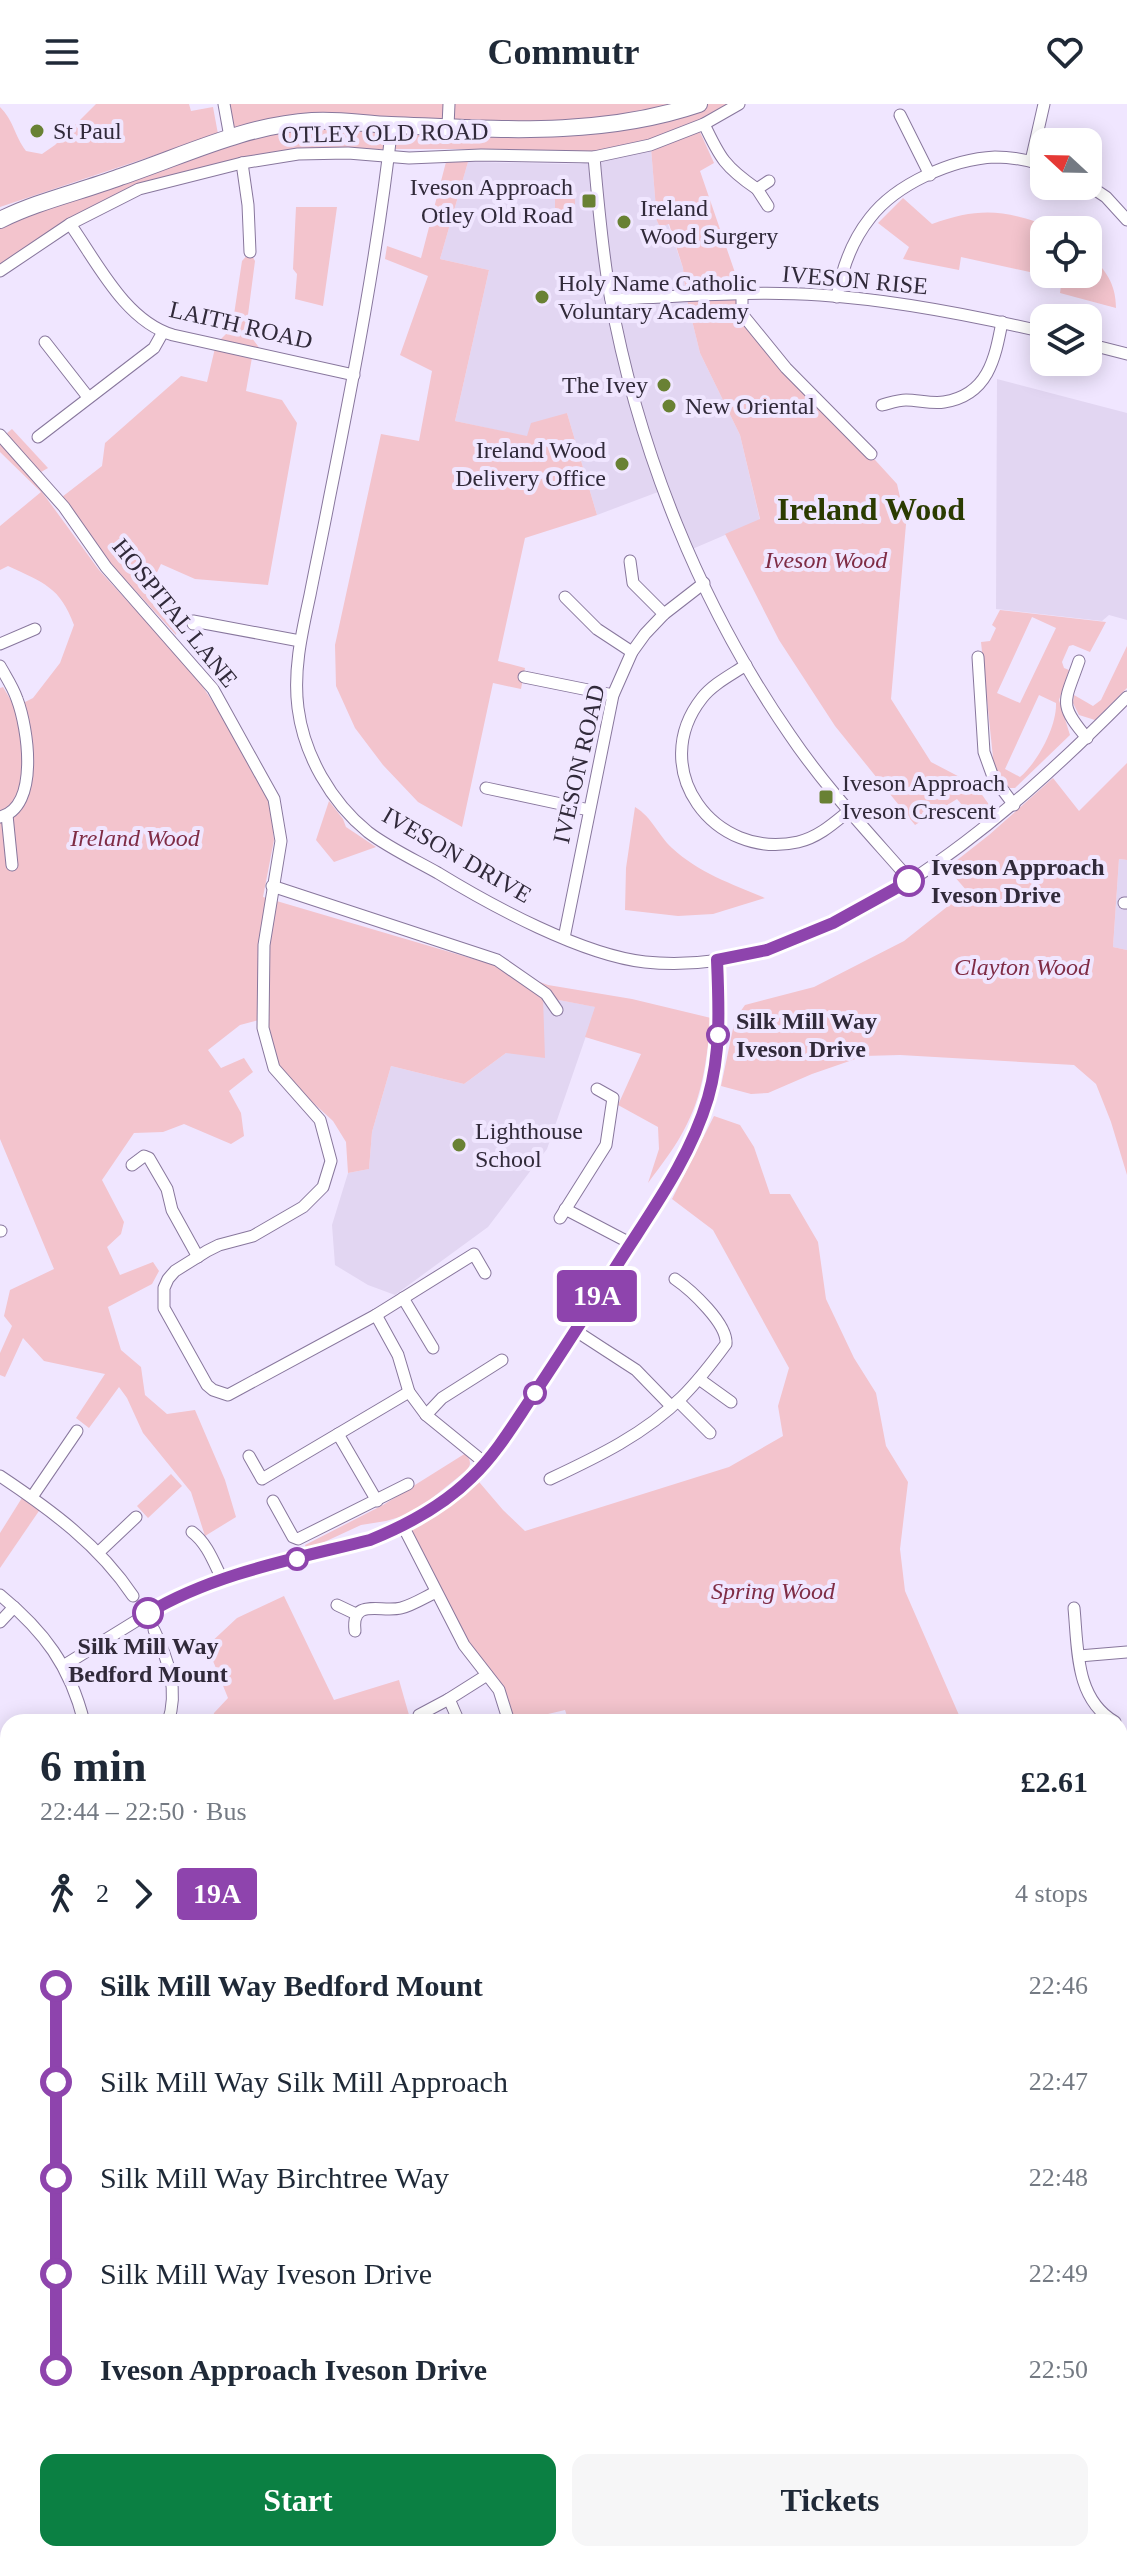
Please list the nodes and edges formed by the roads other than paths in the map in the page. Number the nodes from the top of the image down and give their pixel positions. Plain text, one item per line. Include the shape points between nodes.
1 (224, 104) edge
2 (449, 104) edge
3 (699, 104) edge
4 (739, 104) edge
5 (1044, 104) edge
6 (900, 115) dead end
7 (704, 124) junction
8 (392, 125) junction
9 (448, 126) junction
10 (1039, 128) edge
11 (230, 137) junction
12 (388, 157) junction
13 (594, 157) junction
14 (1030, 161) edge
15 (242, 163) junction
16 (930, 175) junction
17 (769, 181) dead end
18 (757, 189) junction
19 (1102, 194) edge
20 (768, 206) dead end
21 (0, 220) edge
22 (1127, 220) edge
23 (70, 224) junction
24 (250, 252) dead end
25 (0, 271) edge
26 (742, 293) junction
27 (837, 297) junction
28 (611, 299) junction
29 (1002, 322) junction
30 (1030, 329) edge
31 (163, 332) junction
32 (45, 342) dead end
33 (1102, 348) edge
34 (1127, 354) edge
35 (354, 375) junction
36 (88, 397) junction
37 (882, 405) dead end
38 (0, 435) edge
39 (38, 437) dead end
40 (871, 454) dead end
41 (630, 561) dead end
42 (704, 583) junction
43 (565, 597) dead end
44 (664, 614) junction
45 (193, 624) dead end
46 (35, 629) dead end
47 (300, 641) junction
48 (0, 644) edge
49 (632, 652) junction
50 (978, 657) dead end
51 (1079, 661) dead end
52 (746, 665) junction
53 (0, 666) edge
54 (524, 677) dead end
55 (613, 695) junction
56 (1127, 697) edge
57 (1087, 738) junction
58 (486, 788) dead end
59 (1014, 805) junction
60 (589, 810) junction
61 (850, 810) junction
62 (3, 816) edge
63 (12, 865) dead end
64 (910, 880) junction
65 (272, 886) junction
66 (564, 938) junction
67 (717, 960) junction
68 (557, 1010) dead end
69 (597, 1089) dead end
70 (132, 1165) dead end
71 (630, 1243) junction
72 (198, 1257) junction
73 (485, 1273) dead end
74 (675, 1279) dead end
75 (403, 1298) junction
76 (376, 1315) junction
77 (576, 1331) junction
78 (433, 1348) dead end
79 (502, 1360) dead end
80 (699, 1379) junction
81 (409, 1392) junction
82 (731, 1402) dead end
83 (675, 1404) junction
84 (426, 1415) junction
85 (77, 1431) dead end
86 (710, 1433) dead end
87 (338, 1434) junction
88 (249, 1456) dead end
89 (485, 1463) junction
90 (0, 1476) edge
91 (550, 1479) dead end
92 (408, 1484) dead end
93 (32, 1497) junction
94 (273, 1501) dead end
95 (377, 1501) junction
96 (136, 1517) dead end
97 (403, 1526) junction
98 (192, 1532) dead end
99 (99, 1552) junction
100 (222, 1579) junction
101 (436, 1592) junction
102 (0, 1595) edge
103 (133, 1596) dead end
104 (337, 1605) dead end
105 (14, 1607) junction
106 (1074, 1608) dead end
107 (356, 1614) junction
108 (0, 1622) edge
109 (154, 1630) dead end
110 (355, 1631) dead end
111 (1127, 1652) edge
112 (1079, 1656) junction
113 (63, 1666) junction
114 (487, 1675) junction
115 (449, 1699) junction
116 (82, 1714) edge
117 (170, 1714) edge
118 (421, 1714) edge
119 (456, 1714) edge
120 (506, 1714) edge
121 (1104, 1714) edge

1 - 11 street
2 - 9 street
3 - 9 street, OTLEY OLD ROAD via 583,128
4 - 7 street, OTLEY OLD ROAD
5 - 10 street
6 - 16 street
7 - 13 street, OTLEY OLD ROAD via 650,145
7 - 18 street via 725,165
8 - 9 street, OTLEY OLD ROAD
8 - 11 street, OTLEY OLD ROAD via 314,121
8 - 12 street, IVESON DRIVE
11 - 21 street, OTLEY OLD ROAD
12 - 13 street, OTLEY OLD ROAD
12 - 15 street, OTLEY OLD ROAD via 298,154
12 - 35 street, IVESON DRIVE
13 - 28 street
14 - 16 street via 983,158
15 - 23 street, OTLEY OLD ROAD via 139,189
15 - 24 street
16 - 27 street via 901,190 871,216 846,258
17 - 18 street
18 - 20 street
19 - 22 street
23 - 25 street, OTLEY OLD ROAD
23 - 31 street, LAITH ROAD via 125,303
26 - 27 street, IVESON RISE
26 - 28 street, IVESON RISE
26 - 40 street via 742,314 786,368
27 - 29 street, IVESON RISE
28 - 42 street via 635,404
29 - 30 street, IVESON RISE
29 - 37 street via 986,378 966,394 944,402 902,399
31 - 35 street, LAITH ROAD
31 - 36 street via 154,348
32 - 36 street
33 - 34 street
35 - 47 street, IVESON DRIVE
36 - 39 street
38 - 65 street, HOSPITAL LANE via 213,689 274,799 281,841
41 - 44 street via 633,583
42 - 44 street, IVESON ROAD
42 - 52 street
43 - 49 street via 597,629
44 - 49 street, IVESON ROAD
45 - 47 street
46 - 48 street
47 - 66 street, IVESON DRIVE via 296,682 304,733 320,774 346,810 369,833 455,884
49 - 55 street, IVESON ROAD
50 - 59 street via 984,752 993,777
51 - 57 street via 1066,708
52 - 61 street via 792,738
52 - 61 street via 704,696 687,726 682,768 697,805 710,820 741,838 782,845 812,837
53 - 62 street via 25,726 26,788 19,805
54 - 55 street
55 - 60 street, IVESON ROAD
56 - 57 street, IVESON DRIVE
57 - 59 street, IVESON DRIVE
58 - 60 street
59 - 64 street, IVESON DRIVE
60 - 66 street, IVESON ROAD
61 - 64 street
62 - 63 street
64 - 67 street, IVESON DRIVE via 833,923 767,950
65 - 68 street via 497,960 546,994
65 - 72 street, HOSPITAL LANE via 264,945 263,1028 274,1068 320,1120 331,1161 323,1187 303,1207 253,1236
66 - 67 street, IVESON DRIVE via 643,961
67 - 71 street via 718,1039 709,1096 679,1168
69 - 71 street via 613,1098 608,1139 562,1213
70 - 72 street via 149,1158
71 - 77 street
72 - 76 street via 168,1279 164,1308 207,1385 228,1395
73 - 75 street via 474,1254
74 - 80 street via 693,1291 727,1339
75 - 76 street
75 - 78 street
76 - 81 street via 398,1355
77 - 83 street via 636,1370
77 - 89 street
79 - 84 street via 442,1398
80 - 82 street
80 - 83 street
81 - 84 street
81 - 87 street
83 - 86 street
83 - 91 street via 602,1454
84 - 89 street
85 - 93 street
87 - 88 street via 262,1479
87 - 95 street
89 - 97 street via 455,1493
90 - 93 street
92 - 95 street
93 - 99 street
94 - 95 street via 298,1539
96 - 99 street
97 - 100 street via 370,1540
97 - 101 street
98 - 100 street
99 - 103 street
100 - 113 street via 170,1600
101 - 107 street via 399,1608 367,1608
101 - 114 street
102 - 105 street
104 - 107 street
105 - 108 street
105 - 113 street via 39,1630
106 - 112 street
107 - 110 street
109 - 117 street via 174,1694
111 - 112 street
112 - 121 street via 1087,1695
113 - 116 street
114 - 115 street
114 - 120 street via 499,1690
115 - 118 street
115 - 119 street

